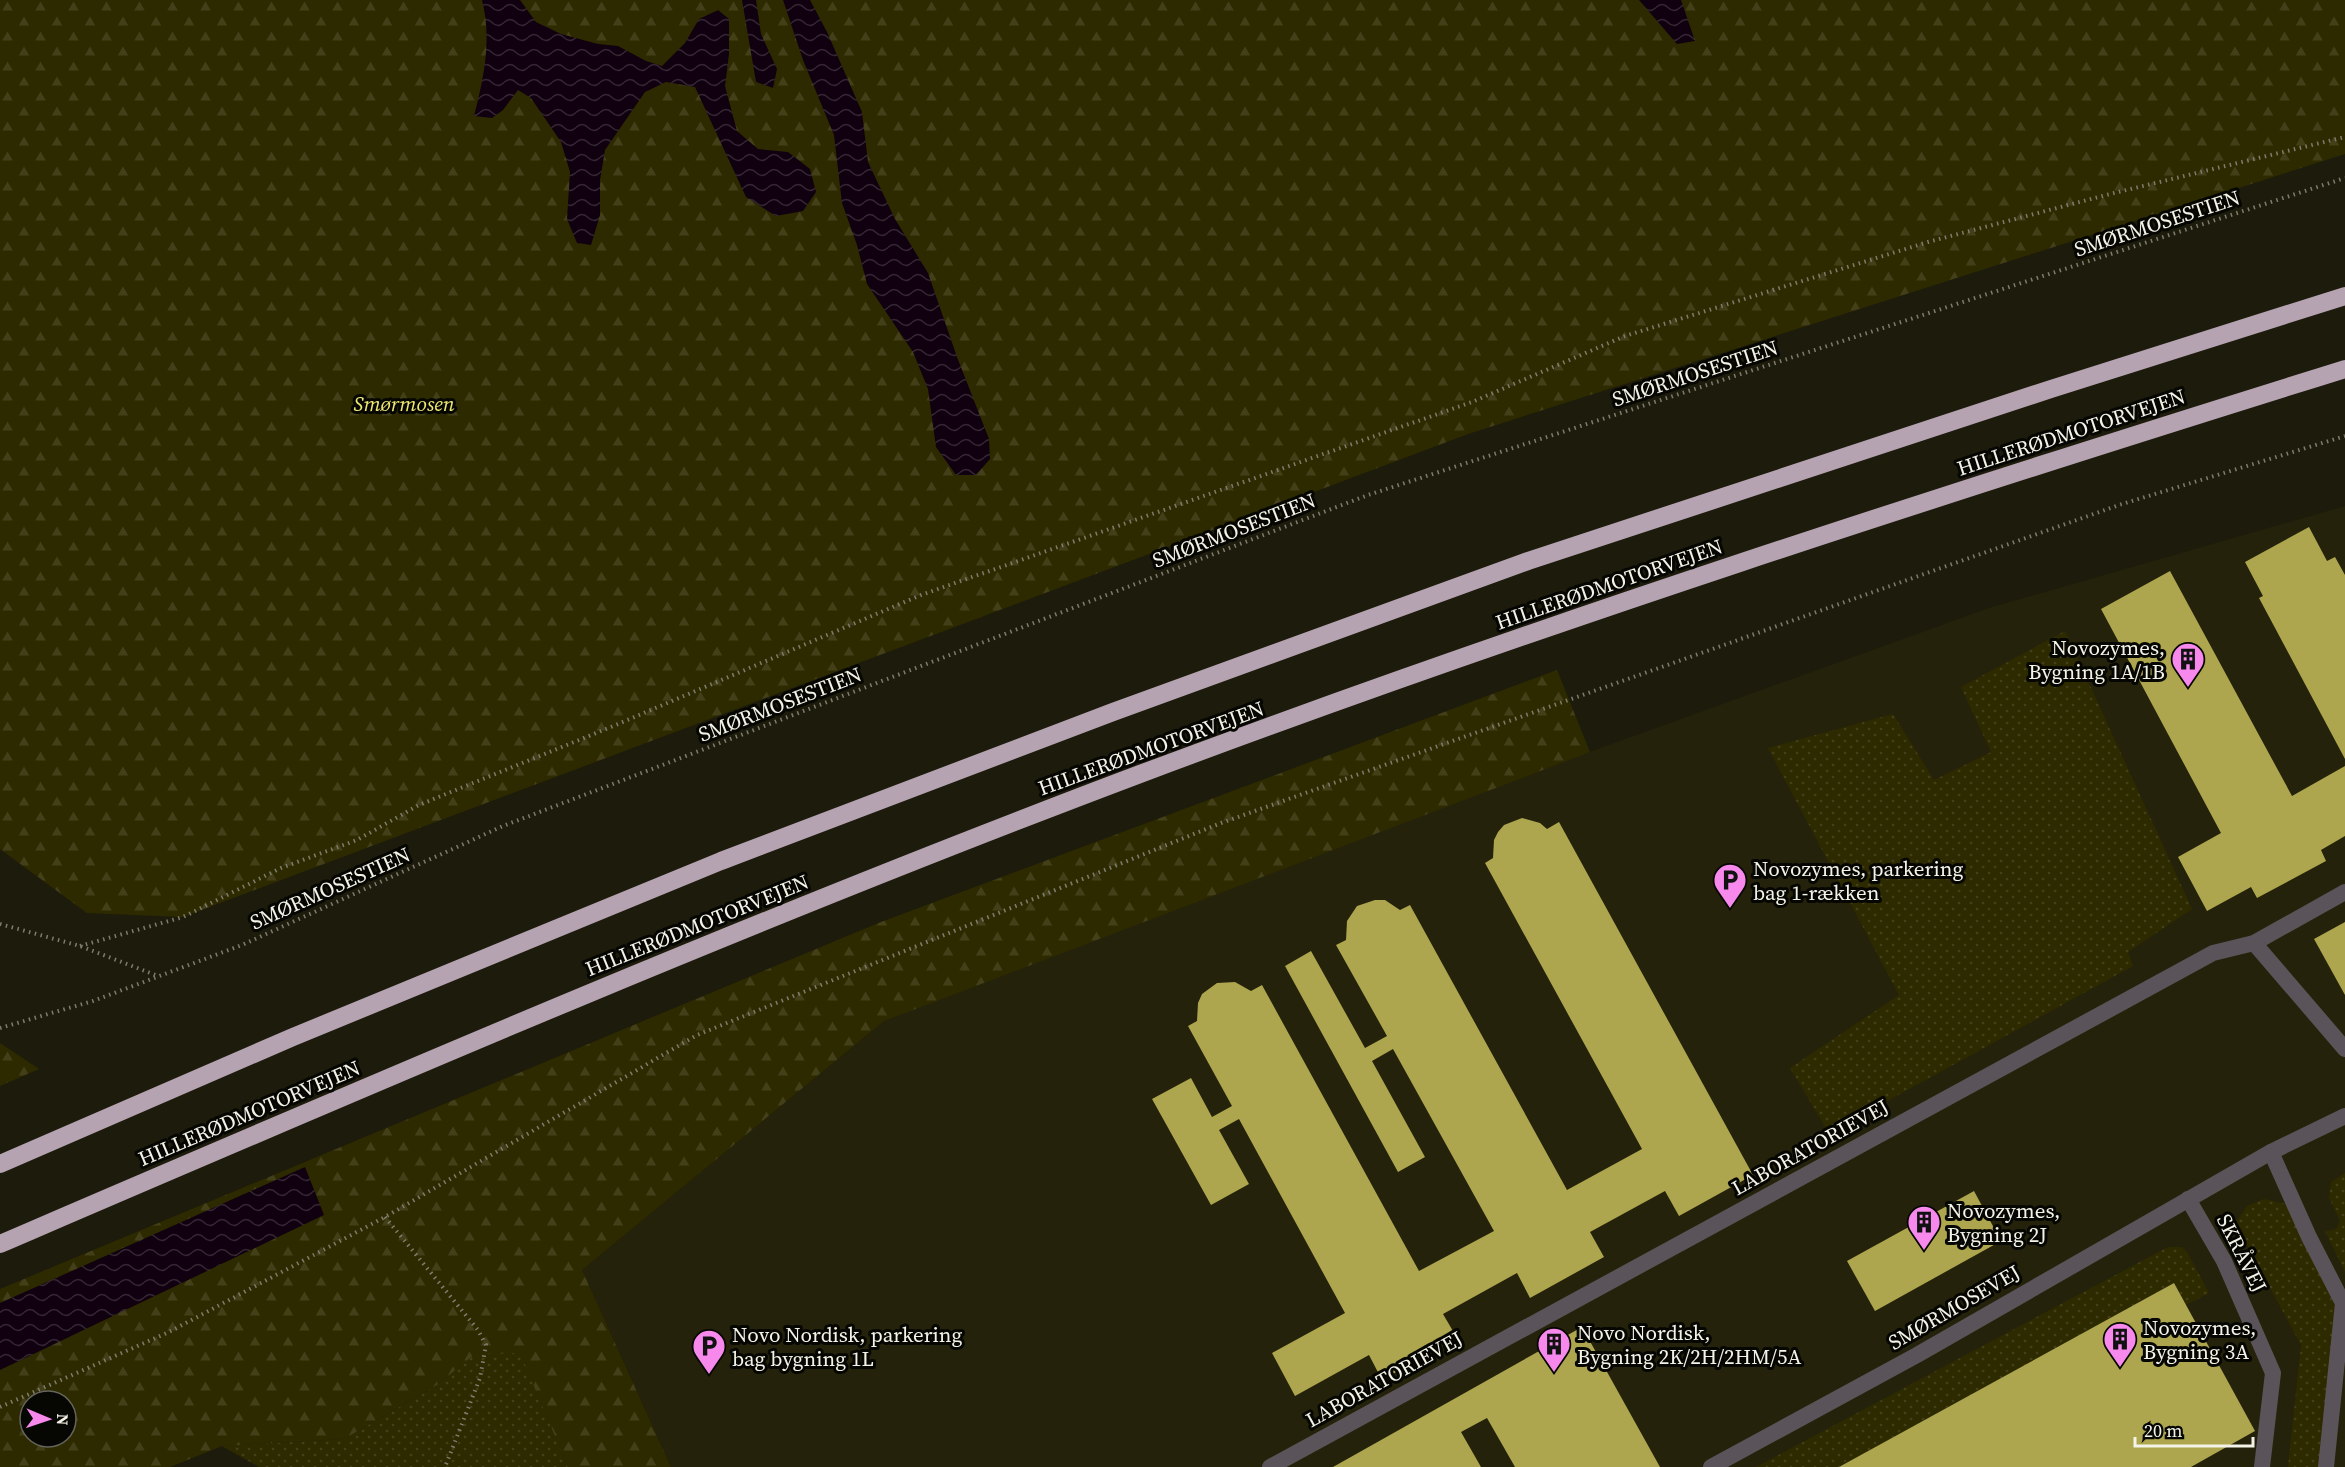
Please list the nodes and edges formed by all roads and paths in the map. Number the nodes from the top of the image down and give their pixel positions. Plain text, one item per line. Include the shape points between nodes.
1 (2345, 137) edge
2 (2345, 178) edge
3 (2345, 296) edge
4 (2345, 369) edge
5 (2345, 436) edge
6 (2345, 892) edge
7 (0, 924) edge
8 (2254, 943) junction
9 (80, 946) junction
10 (158, 976) junction
11 (0, 1028) edge
12 (2345, 1048) edge
13 (2345, 1116) edge
14 (2271, 1152) junction
15 (0, 1164) edge
16 (2188, 1199) junction
17 (385, 1217) junction
18 (0, 1244) edge
19 (0, 1407) edge
20 (2262, 1463) edge
21 (445, 1467) edge
22 (1270, 1467) edge
23 (1711, 1467) edge
24 (2247, 1467) edge
25 (2326, 1467) edge

1 - 9 path via 1928,242 1625,336 1472,402 921,595 419,805 357,840 282,868 183,917
2 - 10 path, SMØRMOSESTIEN via 1368,495 503,826 242,945
3 - 15 highway via 1528,561 1124,708 721,861 293,1037
4 - 18 highway, HILLERØDMOTORVEJEN via 1550,626 1140,774 763,921
5 - 17 path via 2119,505 1221,823 697,1035
6 - 8 lane, LABORATORIEVEJ
7 - 9 path
8 - 12 lane
8 - 22 lane, LABORATORIEVEJ via 2213,953
9 - 10 path
10 - 11 path, SMØRMOSESTIEN
13 - 14 lane, SMØRMOSEVEJ
14 - 16 lane, SMØRMOSEVEJ
14 - 25 lane via 2308,1237 2343,1303
16 - 20 lane, SKRÅVEJ via 2224,1261 2273,1372
16 - 23 lane, SMØRMOSEVEJ via 1917,1355
17 - 19 path via 169,1332
17 - 21 path via 478,1330 486,1345 480,1378
20 - 24 lane

